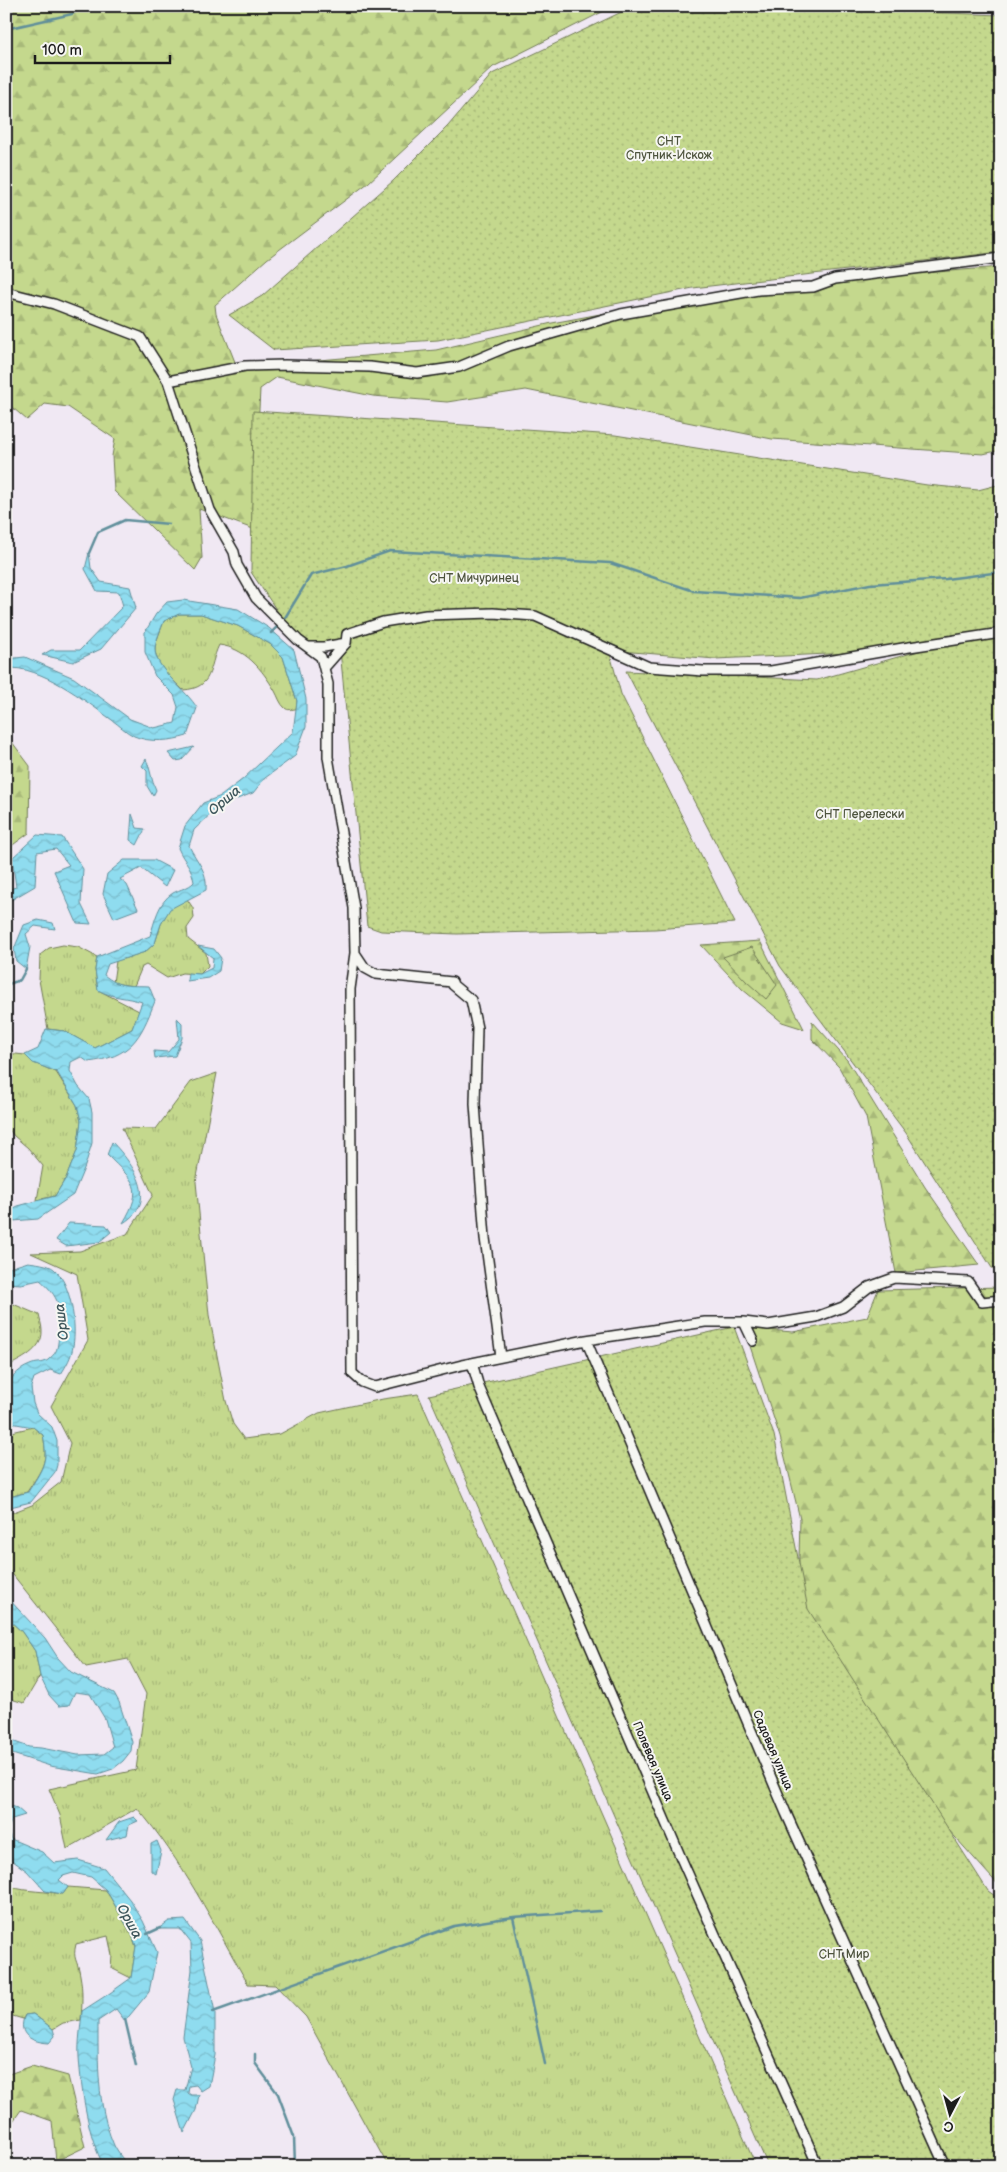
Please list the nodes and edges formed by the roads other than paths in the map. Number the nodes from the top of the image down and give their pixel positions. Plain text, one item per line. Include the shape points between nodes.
1 (1001, 258) edge
2 (6, 292) edge
3 (168, 381) junction
4 (1001, 633) edge
5 (346, 643) junction
6 (309, 647) junction
7 (324, 668) junction
8 (355, 953) junction
9 (1001, 1300) edge
10 (744, 1322) junction
11 (586, 1340) junction
12 (753, 1341) dead end
13 (501, 1358) junction
14 (472, 1363) junction
15 (818, 2166) edge
16 (945, 2166) edge

1 - 3 street via 835,279 813,287 758,290 621,314 509,346 459,367 417,373 370,367 245,366
2 - 3 street via 54,304 140,337
3 - 6 street via 210,510 234,552 237,565 256,598
4 - 5 street via 771,671 648,667 534,616 493,613 426,615 384,622 347,634
5 - 6 street
5 - 7 street
6 - 7 street via 321,657
7 - 8 street via 328,684 328,757 354,908
8 - 13 street via 365,968 376,974 452,982 471,1000 478,1028 475,1104 485,1238
8 - 14 street via 350,989 352,1373 375,1387
9 - 10 street via 982,1302 968,1282 894,1278 869,1287 843,1307 816,1317 768,1325
10 - 11 street via 705,1322
10 - 12 street
11 - 13 street
11 - 16 street, Садовая улица via 786,1813
13 - 14 street
14 - 15 street, Полевая улица via 478,1386 669,1831

